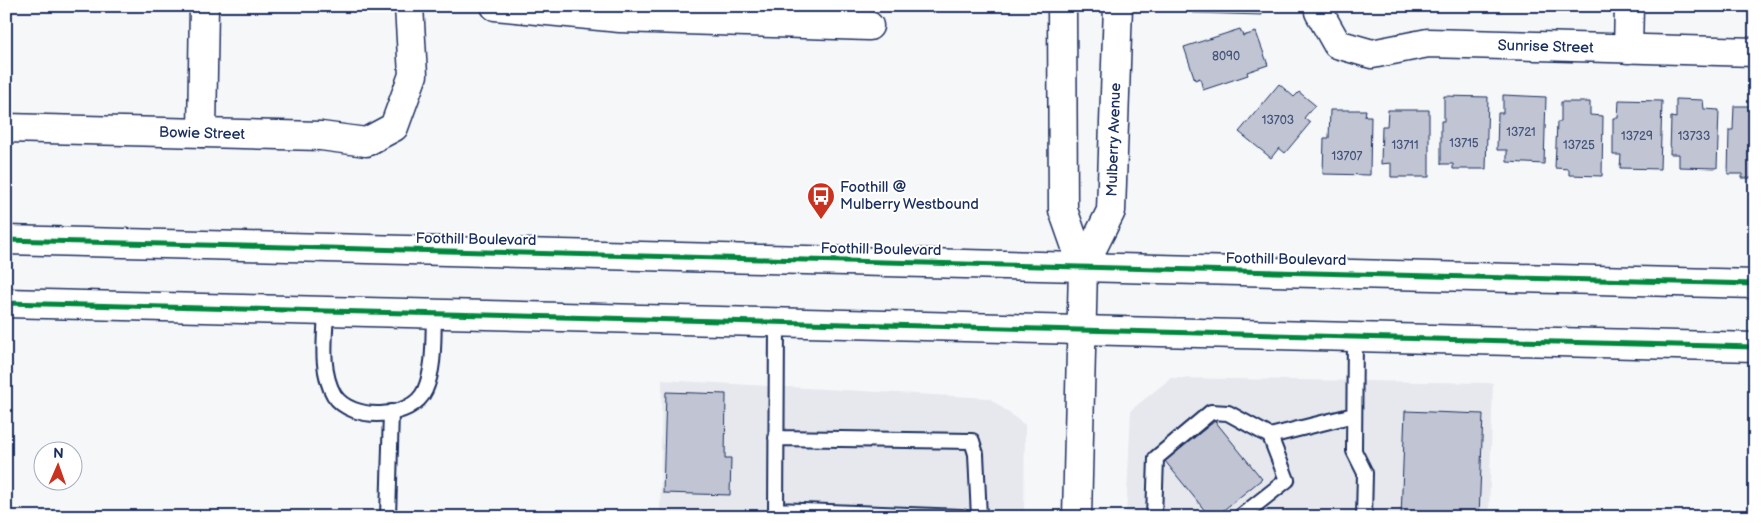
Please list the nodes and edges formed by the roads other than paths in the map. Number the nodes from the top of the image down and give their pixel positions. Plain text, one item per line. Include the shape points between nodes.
1 (204, 6) edge
2 (408, 6) edge
3 (495, 6) edge
4 (1062, 6) edge
5 (1118, 6) edge
6 (1320, 6) edge
7 (1629, 6) edge
8 (869, 26) dead end
9 (1628, 49) junction
10 (1755, 52) edge
11 (6, 128) edge
12 (202, 133) junction
13 (6, 240) edge
14 (1083, 267) junction
15 (1755, 284) edge
16 (6, 303) edge
17 (326, 312) junction
18 (434, 315) junction
19 (776, 323) junction
20 (1083, 331) junction
21 (1354, 337) junction
22 (1755, 347) edge
23 (391, 412) junction
24 (1354, 415) junction
25 (1270, 436) junction
26 (776, 438) junction
27 (776, 514) edge
28 (388, 517) edge
29 (962, 517) edge
30 (979, 517) edge
31 (1076, 517) edge
32 (1154, 517) edge
33 (1240, 517) edge
34 (1364, 517) edge

1 - 12 main road
2 - 12 main road, Bowie Street via 413,75 394,127 366,142 321,136
3 - 8 main road via 620,18
4 - 14 main road, Mulberry Avenue via 1063,210
5 - 14 main road, Mulberry Avenue via 1111,211
6 - 9 main road, Sunrise Street via 1319,12 1337,44 1372,54 1428,44
7 - 9 main road
9 - 10 main road, Sunrise Street
11 - 12 main road, Bowie Street
13 - 14 main road, Foothill Boulevard
14 - 15 main road, Foothill Boulevard
14 - 20 main road, Mulberry Avenue
16 - 17 main road
17 - 18 main road
17 - 23 lane via 326,375 335,396 345,407 357,412
18 - 19 main road
18 - 23 lane via 430,375 425,392 413,405
19 - 20 main road
19 - 26 lane
20 - 21 main road
20 - 31 main road, Mulberry Avenue
21 - 22 main road
21 - 24 lane
23 - 28 lane
24 - 25 lane
24 - 34 lane via 1354,451 1365,473
25 - 32 lane via 1228,412 1211,412 1156,458
25 - 33 lane via 1287,480
26 - 27 lane
26 - 30 lane via 972,441 976,454
27 - 29 lane

